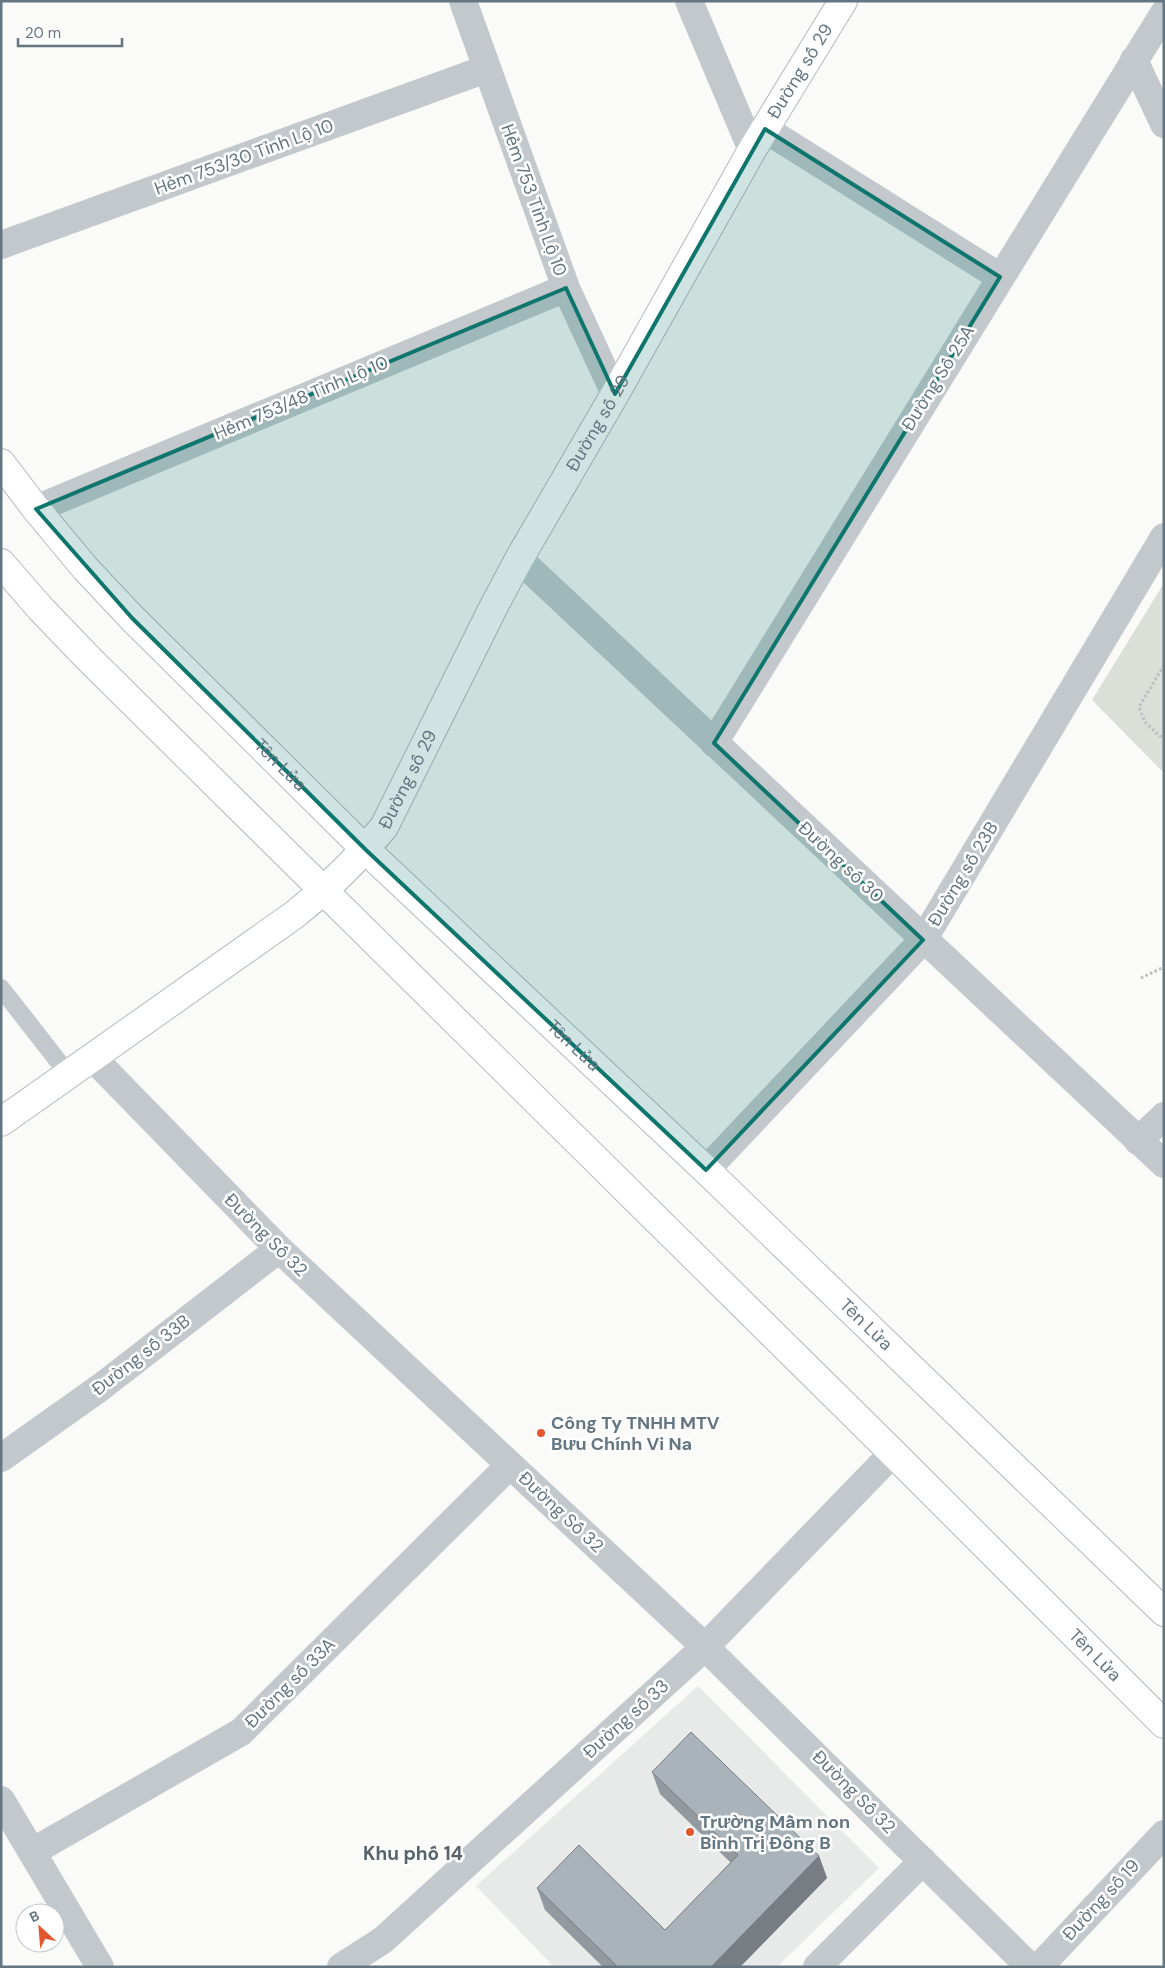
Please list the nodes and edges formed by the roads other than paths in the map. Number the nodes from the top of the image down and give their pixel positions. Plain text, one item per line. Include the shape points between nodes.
1 (463, 1) edge
2 (689, 1) edge
3 (843, 1) edge
4 (1164, 13) edge
5 (1134, 60) junction
6 (486, 69) junction
7 (1164, 124) edge
8 (759, 140) junction
9 (1, 245) edge
10 (1000, 277) junction
11 (566, 288) junction
12 (615, 394) junction
13 (1, 463) edge
14 (36, 509) junction
15 (1164, 537) edge
16 (519, 559) junction
17 (1, 563) edge
18 (714, 743) junction
19 (366, 850) junction
20 (323, 892) junction
21 (923, 940) junction
22 (1, 988) edge
23 (93, 1058) junction
24 (69, 1075) junction
25 (1164, 1116) edge
26 (1, 1122) edge
27 (1138, 1141) junction
28 (1164, 1164) edge
29 (706, 1170) junction
30 (279, 1249) junction
31 (893, 1453) junction
32 (1, 1458) edge
33 (510, 1464) junction
34 (1164, 1612) edge
35 (705, 1647) junction
36 (1164, 1724) edge
37 (1, 1800) edge
38 (1164, 1834) edge
39 (32, 1852) junction
40 (923, 1860) junction
41 (100, 1967) edge
42 (341, 1967) edge
43 (817, 1967) edge
44 (1030, 1967) edge
45 (1039, 1967) edge

1 - 6 street, Hẻm 753 Tỉnh Lộ 10
2 - 8 street
3 - 8 main road, Đường số 29
4 - 5 street, Đường Số 25A
5 - 7 street
5 - 10 street, Đường Số 25A
6 - 9 street, Hẻm 753/30 Tỉnh Lộ 10
6 - 11 street, Hẻm 753 Tỉnh Lộ 10
8 - 10 street
8 - 12 main road, Đường số 29
10 - 18 street, Đường Số 25A
11 - 12 street, Hẻm 753 Tỉnh Lộ 10
11 - 14 street, Hẻm 753/48 Tỉnh Lộ 10
12 - 16 main road, Đường số 29
13 - 14 main road, Tên Lửa
14 - 19 main road, Tên Lửa via 132,618
15 - 21 street, Đường số 23B
16 - 18 street, Đường số 30
16 - 19 main road, Đường số 29 via 384,827
17 - 20 main road, Tên Lửa via 89,660
18 - 21 street, Đường số 30
19 - 20 main road, Đường số 29
19 - 29 main road, Tên Lửa
20 - 23 main road
20 - 31 main road, Tên Lửa
21 - 27 street, Đường số 30
21 - 29 street, Đường số 23B
22 - 24 lane
23 - 24 main road
23 - 30 street, Đường Số 32
24 - 26 main road
25 - 27 street
27 - 28 street, Đường số 30
29 - 34 main road, Tên Lửa
30 - 32 street, Đường số 33B via 101,1387
30 - 33 street, Đường Số 32
31 - 35 street, Đường số 33
31 - 36 main road, Tên Lửa
33 - 35 street, Đường Số 32
33 - 39 street, Đường số 33A via 241,1732
35 - 40 street, Đường Số 32
35 - 42 street, Đường số 33 via 383,1940
37 - 39 street
38 - 45 street, Đường số 19
39 - 41 street
40 - 43 street
40 - 44 street, Đường Số 32

